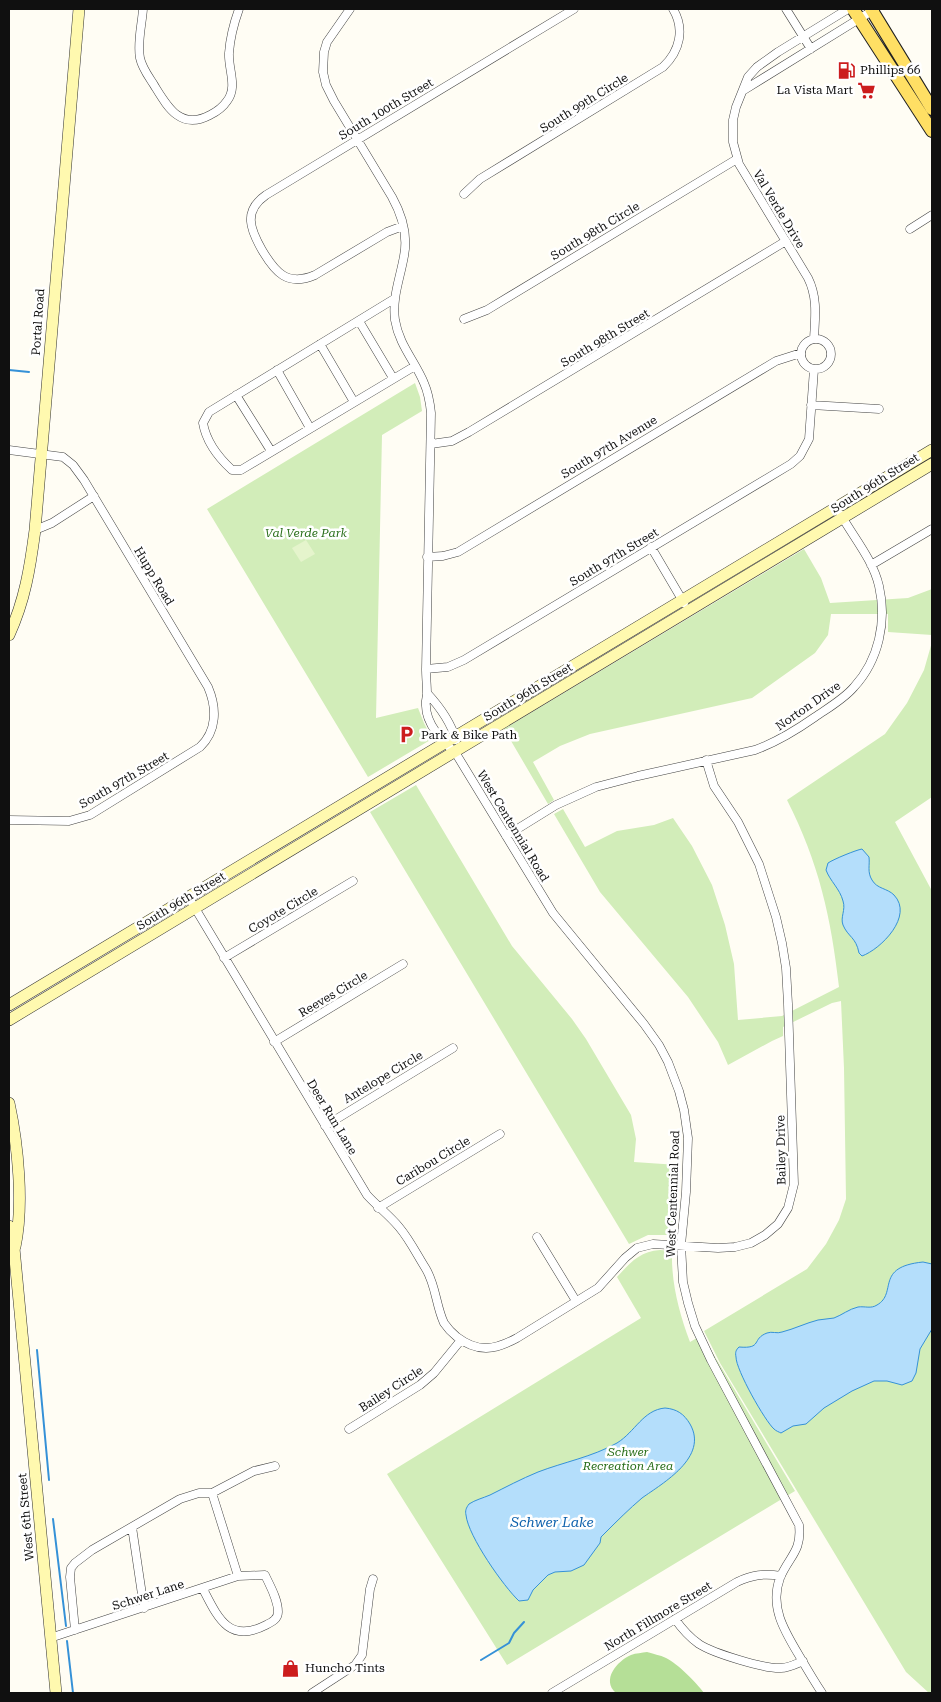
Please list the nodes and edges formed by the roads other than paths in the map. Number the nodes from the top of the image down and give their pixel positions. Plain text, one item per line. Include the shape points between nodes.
1 (79, 9) edge
2 (143, 9) edge
3 (240, 9) edge
4 (350, 9) edge
5 (574, 9) edge
6 (674, 9) edge
7 (786, 9) edge
8 (848, 9) edge
9 (873, 9) edge
10 (856, 14) edge
11 (803, 37) junction
12 (811, 49) junction
13 (744, 90) junction
14 (932, 109) edge
15 (932, 131) edge
16 (358, 139) junction
17 (737, 159) junction
18 (464, 194) dead end
19 (932, 215) edge
20 (403, 226) junction
21 (910, 229) dead end
22 (786, 241) junction
23 (394, 300) junction
24 (464, 319) dead end
25 (359, 321) junction
26 (814, 339) junction
27 (320, 344) junction
28 (801, 353) junction
29 (415, 366) junction
30 (814, 368) junction
31 (277, 370) junction
32 (393, 378) junction
33 (236, 395) junction
34 (354, 402) junction
35 (811, 406) junction
36 (879, 409) dead end
37 (310, 428) junction
38 (431, 444) junction
39 (9, 450) edge
40 (932, 450) edge
41 (272, 451) junction
42 (42, 453) junction
43 (932, 464) edge
44 (94, 496) junction
45 (836, 508) junction
46 (843, 519) junction
47 (932, 529) edge
48 (35, 530) junction
49 (651, 547) junction
50 (427, 557) junction
51 (871, 565) junction
52 (681, 597) junction
53 (689, 611) junction
54 (9, 635) edge
55 (426, 670) junction
56 (427, 693) junction
57 (209, 734) joint
58 (456, 737) junction
59 (445, 744) junction
60 (455, 752) junction
61 (706, 760) junction
62 (9, 820) edge
63 (506, 836) junction
64 (353, 881) dead end
65 (189, 898) junction
66 (195, 908) junction
67 (224, 958) junction
68 (403, 964) dead end
69 (9, 1005) edge
70 (9, 1020) edge
71 (274, 1042) junction
72 (453, 1048) dead end
73 (9, 1103) edge
74 (325, 1126) junction
75 (500, 1134) dead end
76 (378, 1208) junction
77 (9, 1226) edge
78 (537, 1237) dead end
79 (681, 1245) junction
80 (14, 1248) junction
81 (576, 1302) junction
82 (461, 1340) junction
83 (349, 1429) dead end
84 (275, 1466) dead end
85 (212, 1493) junction
86 (132, 1527) junction
87 (238, 1576) junction
88 (781, 1576) junction
89 (373, 1579) dead end
90 (203, 1589) junction
91 (144, 1608) junction
92 (675, 1619) junction
93 (76, 1630) junction
94 (50, 1638) junction
95 (802, 1661) junction
96 (56, 1693) edge
97 (312, 1693) edge
98 (554, 1693) edge
99 (822, 1693) edge

1 - 42 main road, Portal Road
2 - 3 street via 142,64 170,109 181,117 195,120 219,109 230,98 229,52
4 - 16 street, West Centennial Road via 327,42 324,72 326,85
5 - 16 street, South 100th Street
6 - 18 street, South 99th Circle via 680,26 679,38 672,58 663,67 480,179
7 - 11 street
8 - 11 street, Val Verde Drive
9 - 10 street
9 - 14 main road
10 - 12 street
10 - 15 main road
11 - 12 street
11 - 13 street, Val Verde Drive via 757,67
12 - 13 street
13 - 17 street, Val Verde Drive via 733,120 732,137
16 - 20 street, West Centennial Road via 395,202
16 - 20 street, South 100th Street via 258,202 250,223 255,237 279,274 291,279 304,279 386,232
17 - 22 street, Val Verde Drive
17 - 24 street, South 98th Circle via 487,310
19 - 21 street
20 - 23 street, West Centennial Road via 405,252
22 - 26 street, Val Verde Drive via 814,293
22 - 38 street, South 98th Street via 469,432 452,441
23 - 25 street
23 - 29 street, West Centennial Road via 398,333
25 - 27 street
25 - 32 street
26 - 28 street via 806,343
26 - 30 street via 826,344 830,356 823,367
27 - 31 street
27 - 34 street
28 - 30 street via 804,362
28 - 50 street, South 97th Avenue via 776,361 458,552
29 - 32 street
29 - 38 street, West Centennial Road via 430,402
30 - 35 street
31 - 33 street
31 - 37 street
32 - 34 street
33 - 41 street
33 - 41 street via 209,412 203,423 221,459 236,471
34 - 37 street
35 - 36 street
35 - 49 street, South 97th Street via 809,439 800,456 791,464
37 - 41 street
38 - 50 street, West Centennial Road
39 - 42 street
40 - 45 main road, South 96th Street
42 - 44 street, Hupp Road via 63,457 73,465
42 - 48 main road, Portal Road
43 - 46 main road, South 96th Street
44 - 48 street
44 - 57 street, Hupp Road via 208,687 215,720
45 - 46 street, Norton Drive
45 - 52 main road, South 96th Street
46 - 51 street, Norton Drive
46 - 53 main road, South 96th Street
47 - 51 street
48 - 54 main road, Portal Road via 29,577
49 - 52 street
49 - 55 street, South 97th Street via 464,660 448,667
50 - 55 street, West Centennial Road
51 - 61 street, Norton Drive via 879,586 881,632 874,656 854,687 773,744
52 - 53 street
52 - 58 main road, South 96th Street
53 - 60 main road, South 96th Street
55 - 56 street, West Centennial Road
56 - 58 street
56 - 59 street, West Centennial Road via 429,718
57 - 62 street, South 97th Street via 200,748 90,814 70,822
58 - 59 main road, South 96th Street
58 - 60 street via 458,746
59 - 60 street, West Centennial Road
59 - 65 main road, South 96th Street
60 - 63 street, West Centennial Road
60 - 66 main road, South 96th Street
61 - 63 street, Norton Drive via 590,789
61 - 79 street, Bailey Drive via 714,786 738,822 759,864 782,943 788,1004 794,1184 788,1208 778,1224 751,1243 718,1248
63 - 79 street, West Centennial Road via 553,913 644,1024 668,1062 680,1091 688,1138
64 - 67 street, Coyote Circle
65 - 66 street, Deer Run Lane
65 - 69 main road, South 96th Street
66 - 67 street, Deer Run Lane
66 - 70 main road, South 96th Street
67 - 71 street, Deer Run Lane
68 - 71 street, Reeves Circle
71 - 74 street, Deer Run Lane
72 - 74 street, Antelope Circle
73 - 80 main road, West 6th Street via 18,1168 18,1230
74 - 76 street, Deer Run Lane
75 - 76 street, Caribou Circle
76 - 82 street, Deer Run Lane via 399,1227 413,1248 430,1276 444,1323
77 - 80 main road, West 6th Street
78 - 81 street
79 - 81 street, Bailey Drive via 654,1244 638,1248 598,1288
79 - 88 street, West Centennial Road via 684,1282 695,1326 799,1525 796,1551
80 - 94 main road, West 6th Street
81 - 82 street, Bailey Drive via 494,1348 482,1349
82 - 83 street, Bailey Circle via 438,1369 420,1385
84 - 85 street via 254,1471
85 - 86 street via 180,1499
85 - 87 street
86 - 91 street
86 - 93 street via 92,1550 71,1568
87 - 90 street
87 - 90 street, Schwer Lane via 265,1575 275,1600 276,1619 256,1630 237,1632 222,1621
88 - 92 street, North Fillmore Street via 751,1576
88 - 95 street, West Centennial Road via 776,1606 785,1633
89 - 97 street via 362,1655 355,1665
90 - 91 street, Schwer Lane
91 - 93 street, Schwer Lane
92 - 95 street via 694,1640 716,1652 774,1668
92 - 98 street, North Fillmore Street
93 - 94 street, Schwer Lane
94 - 96 main road, West 6th Street
95 - 99 street, West Centennial Road

